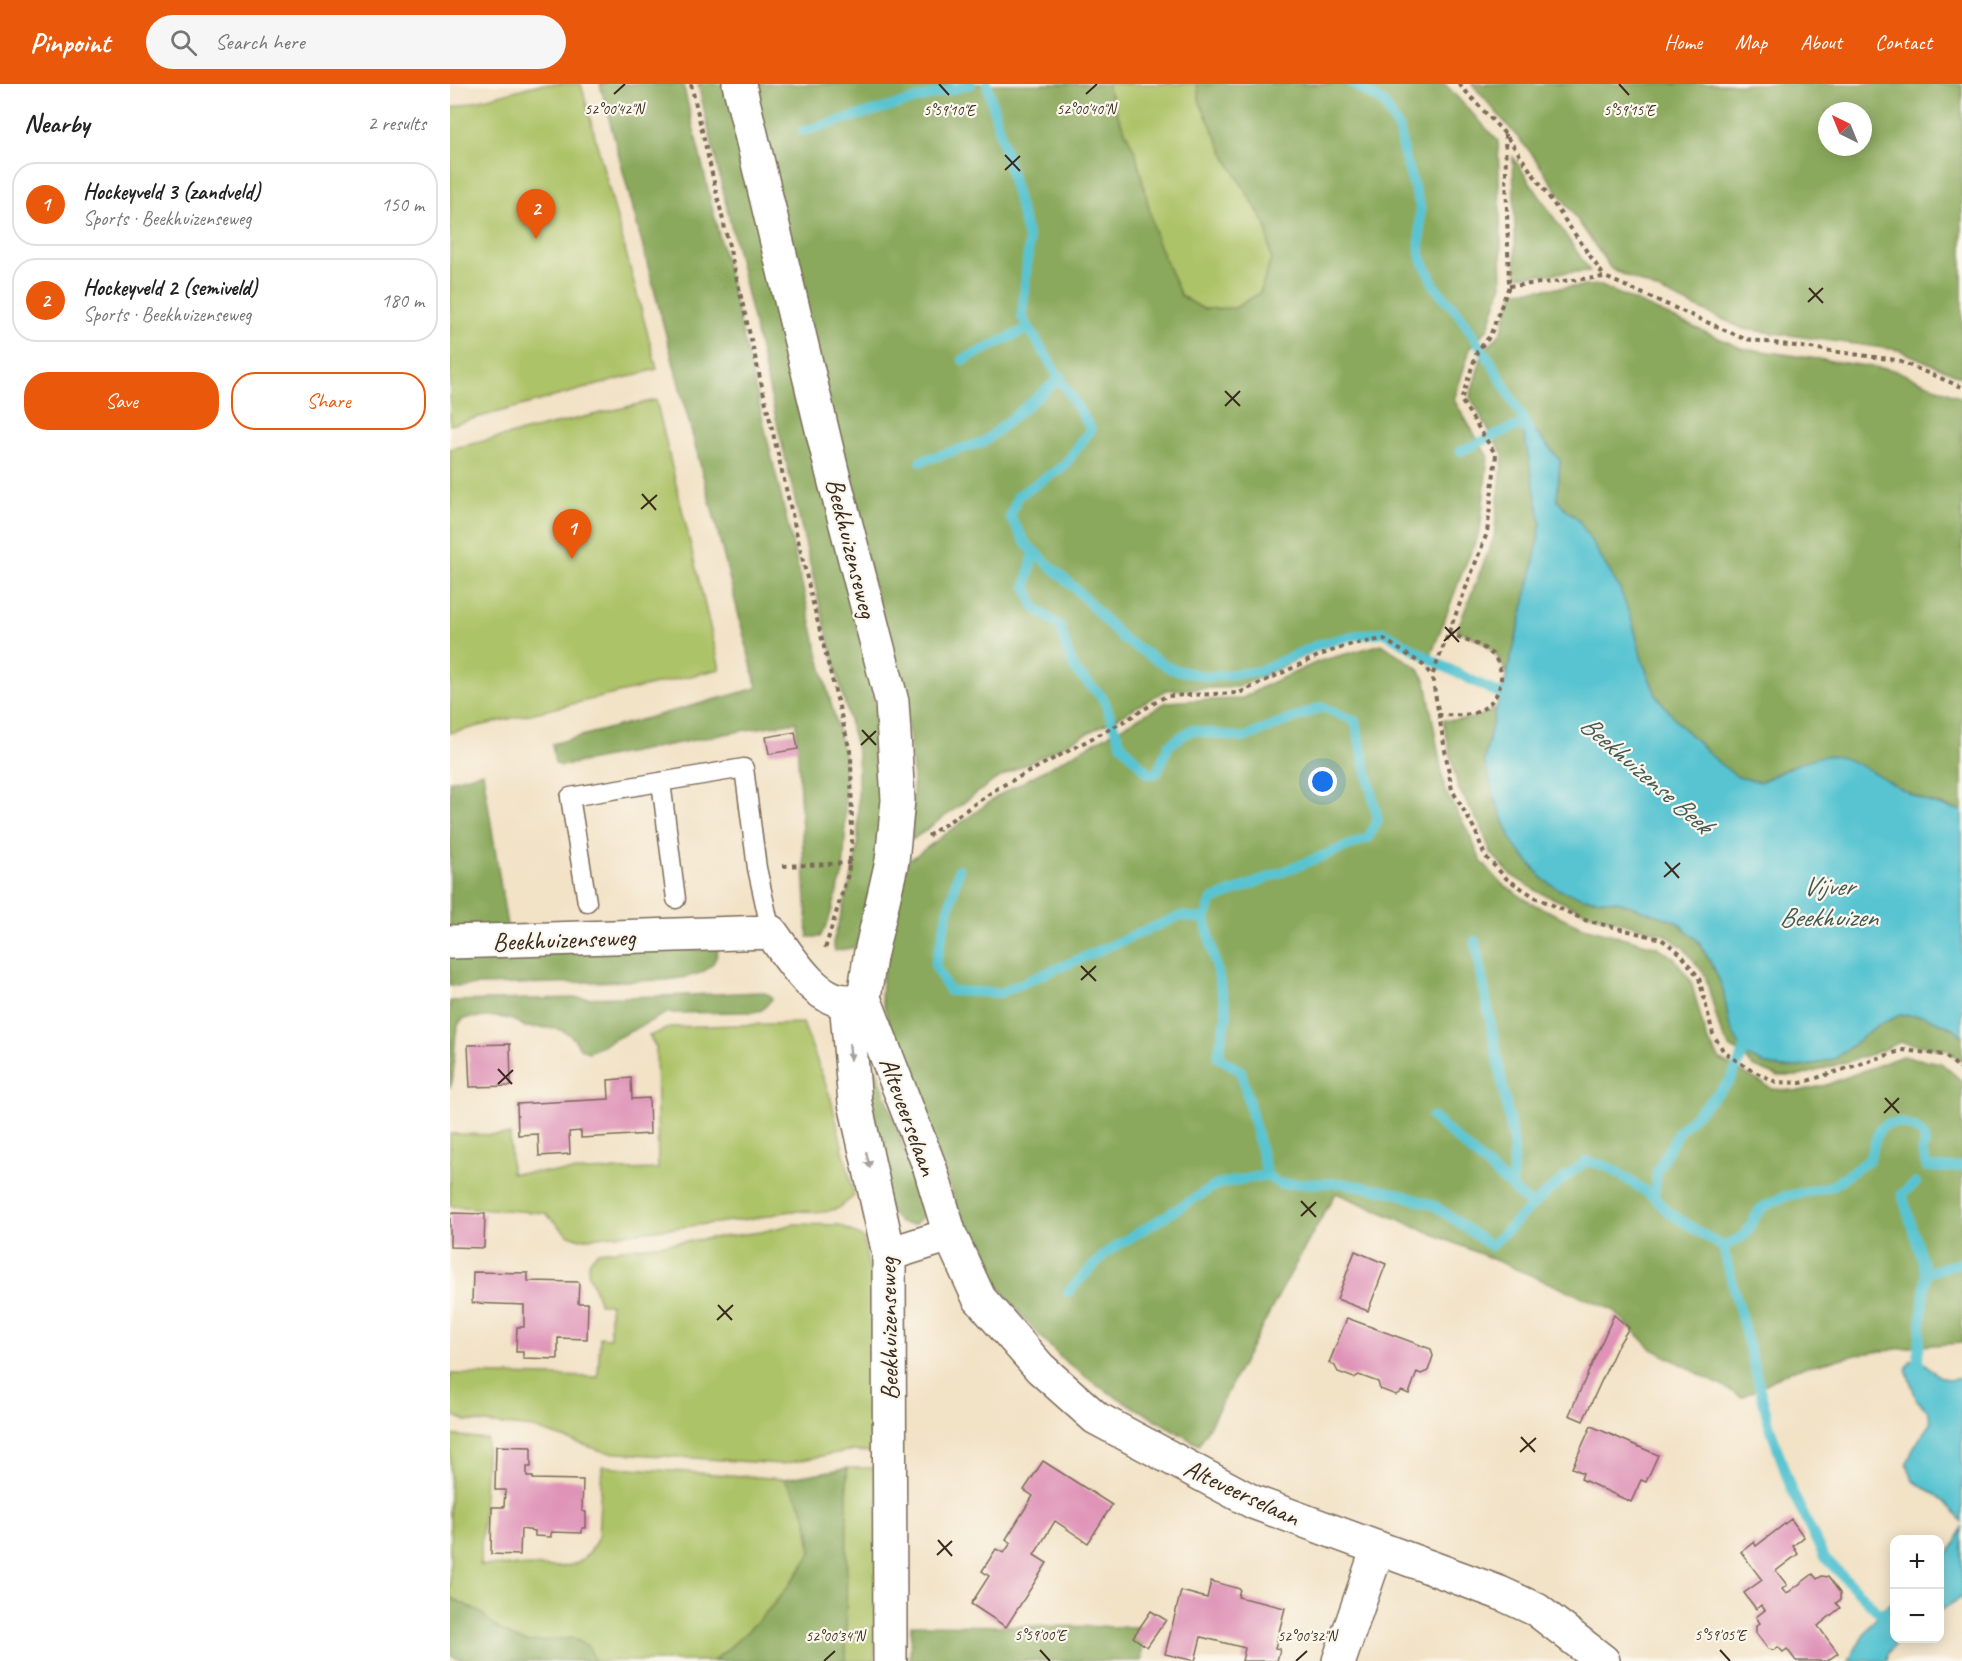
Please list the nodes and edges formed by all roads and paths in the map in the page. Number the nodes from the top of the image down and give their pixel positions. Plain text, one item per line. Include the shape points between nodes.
1 (691, 84) edge
2 (739, 84) edge
3 (1459, 84) edge
4 (1505, 134) junction
5 (1605, 277) junction
6 (1509, 286) junction
7 (1962, 387) edge
8 (1448, 633) junction
9 (1432, 676) junction
10 (1438, 715) junction
11 (661, 782) junction
12 (892, 861) junction
13 (849, 863) junction
14 (757, 868) junction
15 (676, 899) dead end
16 (587, 902) dead end
17 (771, 932) junction
18 (450, 942) edge
19 (846, 999) junction
20 (1962, 1070) edge
21 (950, 1235) junction
22 (889, 1254) junction
23 (1378, 1548) junction
24 (890, 1661) edge
25 (1339, 1661) edge
26 (1603, 1661) edge

1 - 13 path, Beekhuizenseweg via 851,755
2 - 12 street, Beekhuizenseweg via 892,702 898,800
3 - 4 path
4 - 5 path
4 - 6 path
5 - 6 path
5 - 7 path via 1745,339 1896,360
6 - 8 path via 1490,336 1477,352 1461,400 1496,455 1487,533
8 - 9 path
8 - 10 path via 1488,651 1497,662 1501,683 1491,704 1478,712
9 - 10 path
9 - 12 path via 1423,665 1384,639 1320,655 1239,693 1166,696 998,788
10 - 20 path via 1452,790 1485,856 1507,879 1534,897 1585,920 1661,939 1680,953 1699,978 1713,1034 1724,1052 1749,1070 1776,1082 1801,1083 1903,1050 1944,1055
11 - 14 lane via 744,768
11 - 15 lane
11 - 16 lane via 570,797
12 - 13 path
12 - 19 street, Beekhuizenseweg via 870,957
13 - 14 path
13 - 19 path, Beekhuizenseweg via 824,952
14 - 17 lane
17 - 18 street, Beekhuizenseweg
17 - 19 street via 801,974
19 - 21 street, Alteveerselaan via 930,1168
19 -> 22 street, Beekhuizenseweg via 855,1103
21 - 22 street
21 - 23 street, Alteveerselaan via 979,1298 1040,1368 1096,1418 1253,1502
22 - 24 street, Beekhuizenseweg
23 - 25 street
23 - 26 street, Alteveerselaan via 1537,1610

